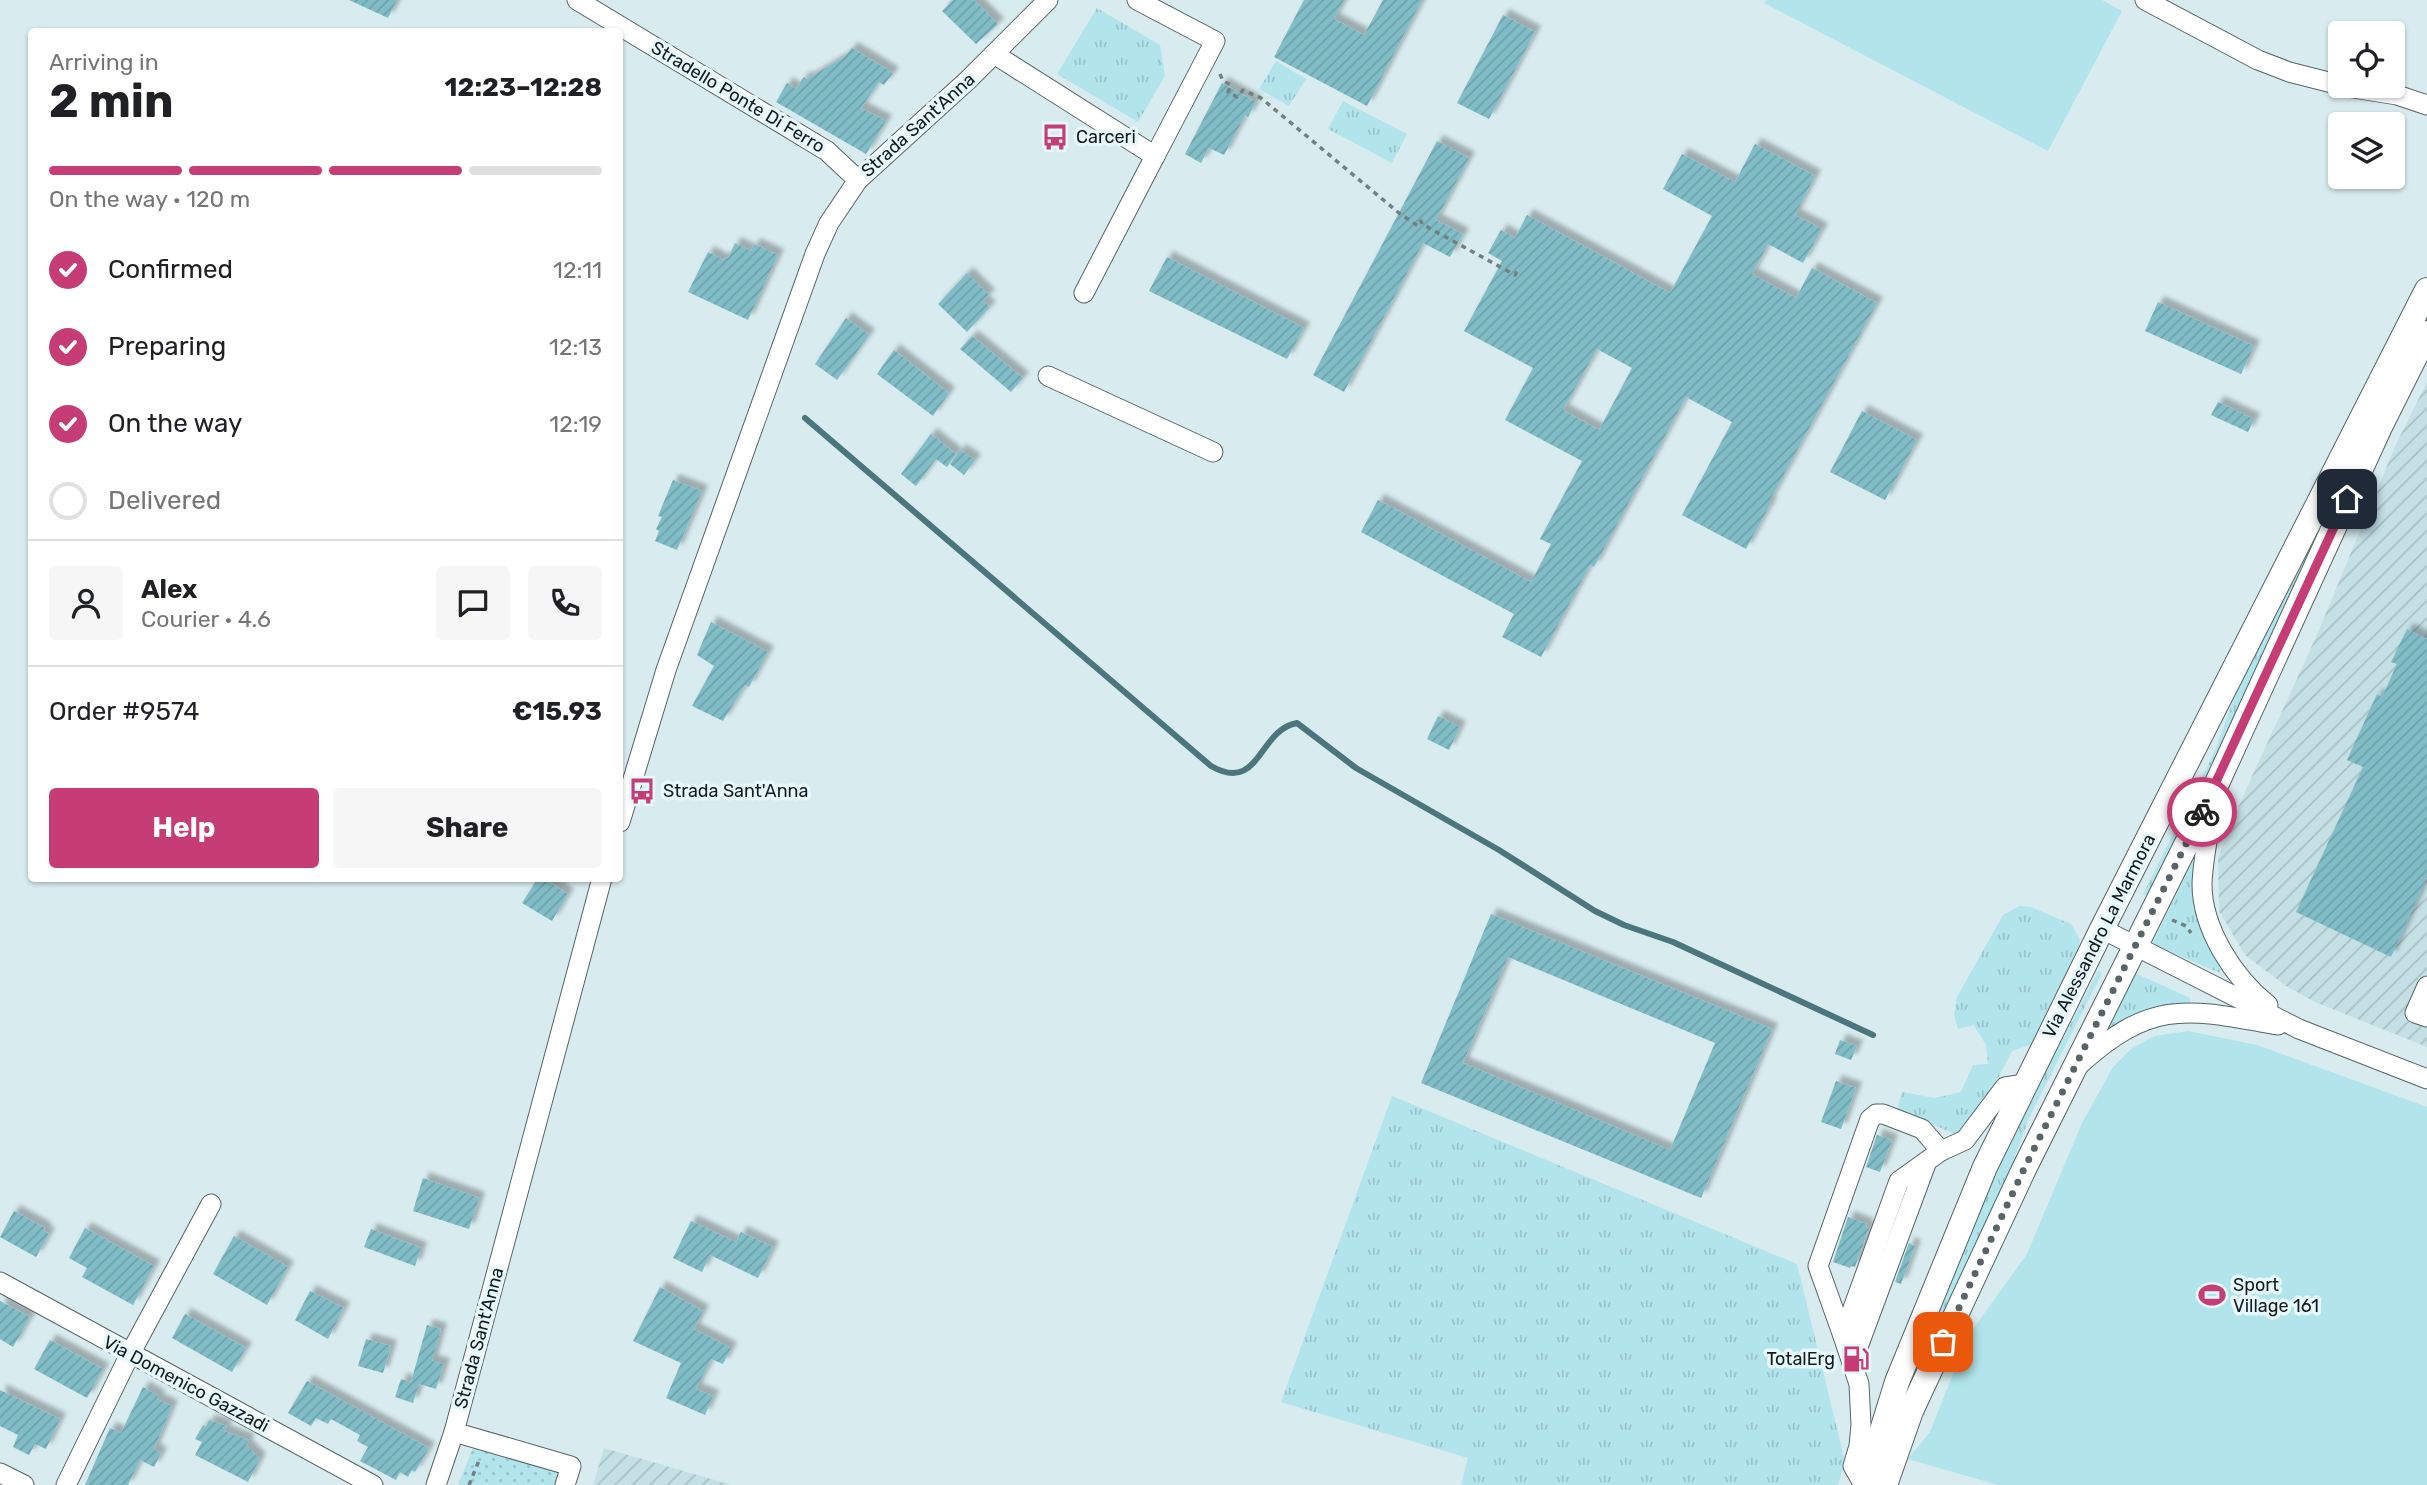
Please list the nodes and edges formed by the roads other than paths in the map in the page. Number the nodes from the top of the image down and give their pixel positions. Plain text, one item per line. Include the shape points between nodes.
1 (577, 0) edge
2 (1048, 0) edge
3 (1137, 0) edge
4 (2145, 0) edge
5 (994, 54) junction
6 (2328, 83) edge
7 (2405, 98) edge
8 (2427, 105) edge
9 (1155, 156) junction
10 (858, 180) junction
11 (2427, 290) edge
12 (1084, 293) dead end
13 (2427, 333) edge
14 (1048, 376) dead end
15 (1213, 452) dead end
16 (2217, 783) junction
17 (623, 812) edge
18 (601, 882) edge
19 (2102, 929) junction
20 (2135, 946) junction
21 (2427, 986) edge
22 (2427, 1017) edge
23 (2299, 1029) junction
24 (2074, 1070) junction
25 (2427, 1079) edge
26 (2025, 1084) junction
27 (1934, 1156) junction
28 (211, 1204) dead end
29 (0, 1282) edge
30 (1843, 1336) junction
31 (130, 1354) junction
32 (1852, 1363) junction
33 (454, 1432) junction
34 (0, 1473) edge
35 (24, 1485) edge
36 (66, 1485) edge
37 (373, 1485) edge
38 (436, 1485) edge
39 (565, 1485) edge
40 (1864, 1485) edge
41 (1885, 1485) edge

1 - 10 street, Stradello Ponte Di Ferro via 827,151
2 - 5 street, Strada Sant'Anna
3 - 9 street via 1215,41
4 - 6 street via 2258,60
5 - 9 street
5 - 10 street, Strada Sant'Anna
7 - 8 street
9 - 12 street
10 - 17 street, Strada Sant'Anna via 815,254 666,670
11 - 19 main road, Via Alessandro La Marmora
13 - 16 main road, Via Alessandro La Marmora
14 - 15 street
16 - 20 main road, Via Alessandro La Marmora
16 - 23 street via 2202,886 2209,925 2251,992
18 - 33 street, Strada Sant'Anna
19 - 20 street
19 - 26 main road, Via Alessandro La Marmora
20 - 23 street
20 - 24 main road, Via Alessandro La Marmora
21 - 22 street via 2415,1013
23 - 24 street via 2192,1011 2170,1013 2125,1030
23 - 25 street
24 - 41 main road, Via Alessandro La Marmora via 1923,1385
26 - 27 street via 2005,1087 1965,1140
26 - 40 main road, Via Alessandro La Marmora via 1984,1167 1897,1382
27 - 30 street via 1899,1181
27 - 30 street via 1923,1129 1883,1114 1870,1119 1818,1266
27 - 32 street
28 - 31 street
29 - 31 street, Via Domenico Gazzadi
30 - 32 street
31 - 36 street
31 - 37 street, Via Domenico Gazzadi
32 - 40 street via 1859,1384 1861,1426 1853,1466
33 - 38 street, Strada Sant'Anna
33 - 39 street, Strada Sant'Anna via 571,1466
34 - 35 street

